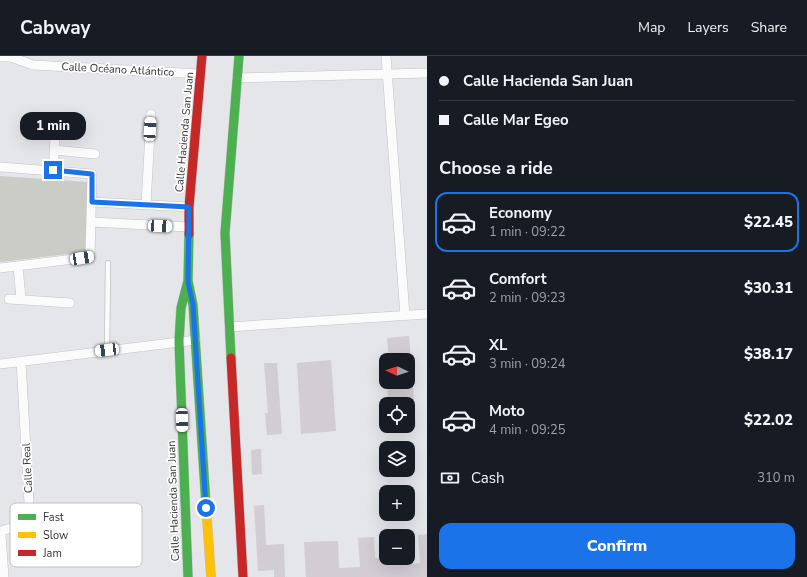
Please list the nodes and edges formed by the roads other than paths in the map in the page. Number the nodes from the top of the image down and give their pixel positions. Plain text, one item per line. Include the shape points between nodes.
1 (202, 56) edge
2 (239, 56) edge
3 (386, 56) edge
4 (13, 57) edge
5 (0, 58) edge
6 (33, 60) edge
7 (427, 73) edge
8 (201, 74) junction
9 (387, 74) junction
10 (237, 78) junction
11 (151, 114) dead end
12 (56, 123) dead end
13 (54, 150) junction
14 (95, 154) dead end
15 (0, 167) edge
16 (53, 170) junction
17 (92, 202) junction
18 (146, 205) junction
19 (189, 207) junction
20 (91, 222) junction
21 (188, 227) junction
22 (108, 263) dead end
23 (18, 266) junction
24 (0, 268) edge
25 (188, 282) junction
26 (9, 298) dead end
27 (21, 300) junction
28 (70, 303) dead end
29 (427, 314) edge
30 (405, 316) junction
31 (229, 327) junction
32 (196, 340) junction
33 (179, 341) junction
34 (107, 350) junction
35 (21, 361) junction
36 (0, 364) edge
37 (29, 503) edge
38 (10, 528) edge
39 (4, 577) edge
40 (188, 577) edge
41 (211, 577) edge
42 (243, 577) edge

1 - 8 main road, Calle Hacienda San Juan
2 - 10 main road
3 - 9 street
4 - 5 street, Calle Océano Atlántico
4 - 6 street, Calle Océano Atlántico
6 - 8 street, Calle Océano Atlántico
7 - 9 street
8 - 19 main road, Calle Hacienda San Juan
9 - 10 street
9 - 30 street
10 - 31 main road via 225,233
11 - 18 street
12 - 13 street
13 - 14 street
13 - 16 street
15 - 16 street
16 - 17 street via 92,174
17 - 18 street
17 - 20 street
18 - 19 street
19 - 21 main road, Calle Hacienda San Juan
20 - 21 street
20 - 23 street via 90,257
21 - 25 main road, Calle Hacienda San Juan
22 - 34 lane
23 - 24 street
23 - 27 street
25 - 32 main road, Calle Hacienda San Juan via 192,294
25 - 33 main road, Calle Hacienda San Juan via 181,308
26 - 27 street
27 - 28 street
29 - 30 street
30 - 31 street
31 - 42 main road
32 - 33 street
32 - 41 main road, Calle Hacienda San Juan
33 - 34 street
33 - 40 main road, Calle Hacienda San Juan
34 - 35 street
35 - 36 street
35 - 37 street, Calle Real
38 - 39 street, Calle Real via 2,531 1,535

